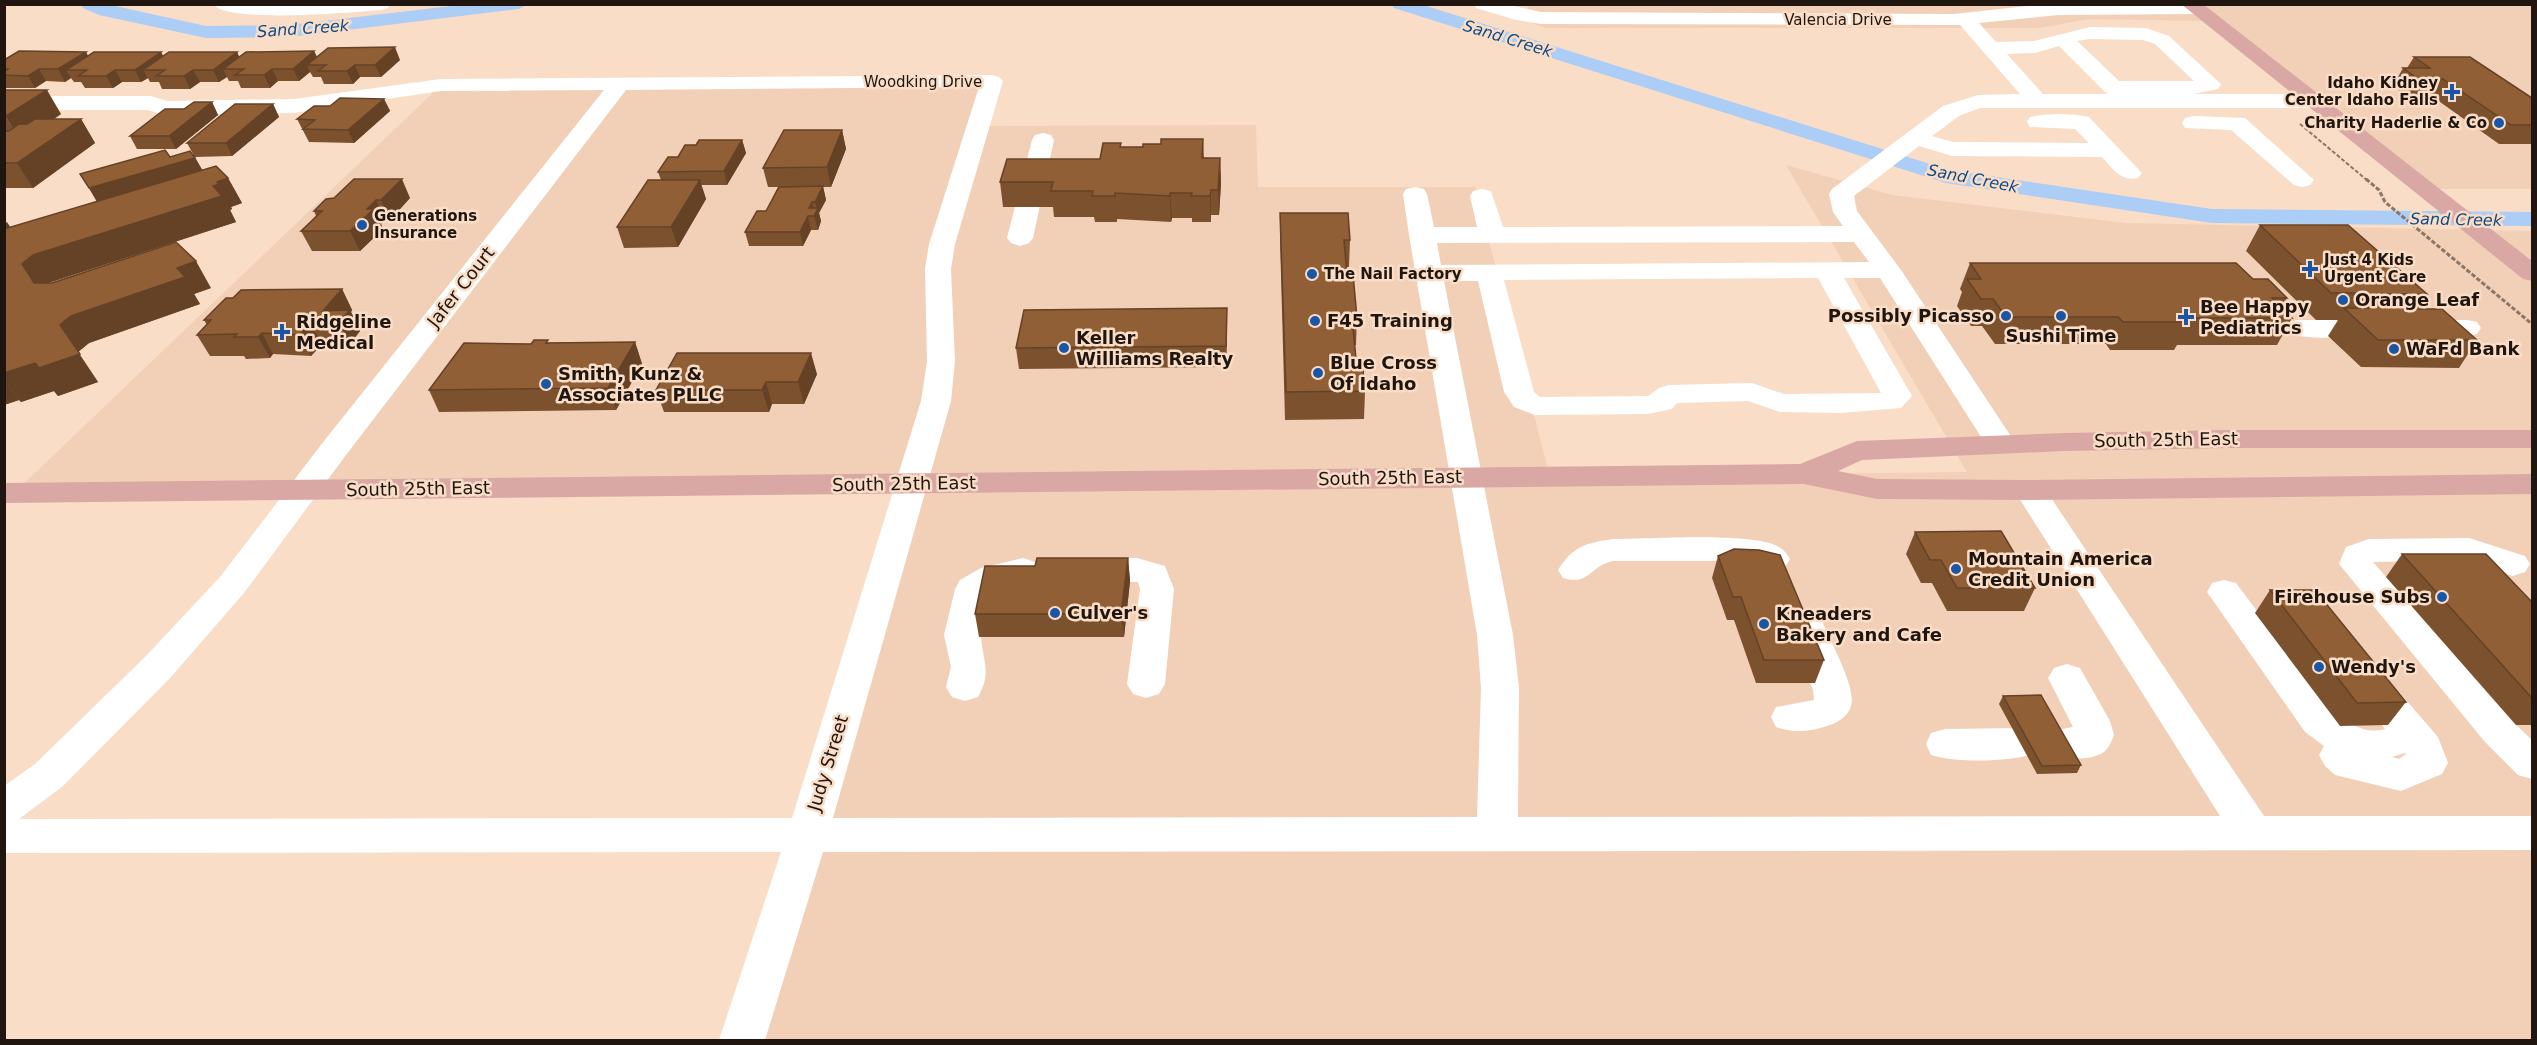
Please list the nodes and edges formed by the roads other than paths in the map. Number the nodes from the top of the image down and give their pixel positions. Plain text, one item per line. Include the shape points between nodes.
1 (222, 4) edge
2 (381, 4) edge
3 (1483, 4) edge
4 (2193, 6) edge
5 (1737, 12) edge
6 (1966, 20) junction
7 (2063, 39) junction
8 (1990, 48) junction
9 (620, 84) junction
10 (2037, 100) junction
11 (2314, 101) junction
12 (4, 103) edge
13 (1951, 111) junction
14 (2133, 114) junction
15 (2081, 122) junction
16 (1916, 138) junction
17 (1043, 140) dead end
18 (2106, 150) junction
19 (2130, 173) dead end
20 (2302, 180) dead end
21 (1415, 194) dead end
22 (1482, 196) dead end
23 (1861, 234) junction
24 (1422, 235) junction
25 (1492, 235) junction
26 (1020, 238) dead end
27 (1888, 270) junction
28 (1827, 271) junction
29 (1429, 273) junction
30 (1489, 273) junction
31 (2532, 273) edge
32 (2298, 328) dead end
33 (2350, 328) edge
34 (2391, 328) edge
35 (2467, 328) edge
36 (2532, 439) edge
37 (2001, 444) junction
38 (1803, 474) junction
39 (1468, 477) junction
40 (911, 483) junction
41 (2532, 483) edge
42 (303, 490) junction
43 (2030, 490) junction
44 (4, 493) edge
45 (2513, 564) dead end
46 (1575, 570) dead end
47 (2215, 592) dead end
48 (2348, 656) edge
49 (2067, 678) dead end
50 (1146, 684) dead end
51 (965, 687) dead end
52 (1790, 717) dead end
53 (2020, 743) dead end
54 (2059, 743) edge
55 (1945, 744) dead end
56 (2532, 764) edge
57 (4, 808) edge
58 (2532, 832) edge
59 (2253, 833) junction
60 (1497, 834) junction
61 (807, 835) junction
62 (4, 836) edge
63 (742, 1041) edge

1 - 2 street via 295,10
3 - 5 street, Valencia Drive via 1541,18
4 - 6 street, Valencia Drive via 2058,9
4 - 11 main road
5 - 6 street, Valencia Drive
6 - 8 street
7 - 8 street via 2035,47
7 - 14 street
7 - 14 street via 2090,33 2155,36 2210,84 2191,88
8 - 10 street
9 - 12 street, Woodking Drive via 441,85 294,106 164,108 151,103
9 - 40 street, Woodking Drive via 992,81 942,244 938,269 941,361 936,400
9 - 42 street, Jafer Court
10 - 13 street via 1978,102
10 - 14 street
11 - 14 street
11 - 31 main road
13 - 15 street via 1986,122
13 - 16 street
14 - 15 street
14 - 20 street via 2237,123
15 - 18 street
16 - 18 street via 1952,149
16 - 23 street via 1841,194 1845,212
17 - 26 street
18 - 19 street
21 - 24 street
22 - 25 street
23 - 25 street
23 - 27 street
24 - 25 street
24 - 29 street
27 - 28 street
27 - 37 street
28 - 30 street
28 - 30 street via 1897,396 1890,402 1780,403 1752,392 1669,394 1661,402 1648,405 1535,406 1519,393
29 - 30 street
29 - 39 street
32 - 33 street
34 - 35 street
36 - 37 main road, South 25th East
37 - 38 main road, South 25th East via 1857,451
38 - 39 main road, South 25th East
38 - 43 main road, South 25th East via 1877,489
39 - 40 main road, South 25th East
39 - 60 street via 1495,635 1500,688
40 - 42 main road, South 25th East
40 - 61 street, Judy Street
41 - 43 main road, South 25th East
42 - 44 main road, South 25th East
42 - 57 street, Jafer Court via 232,585 158,667 49,775
43 - 59 street
45 - 56 street via 2469,549 2369,550 2358,555 2356,564 2499,732
46 - 52 street via 1580,560 1613,550 1745,550 1764,553 1776,561 1832,690 1833,705 1825,713
47 - 48 street via 2309,732 2349,764 2400,775 2428,763 2424,748
49 - 54 street via 2095,735 2090,741
50 - 51 street via 1157,589 1153,574 1137,570 1022,570 993,576 972,589 962,635 969,667
53 - 55 street
58 - 59 street
59 - 60 street
60 - 61 street
61 - 62 street
61 - 63 street, Judy Street

